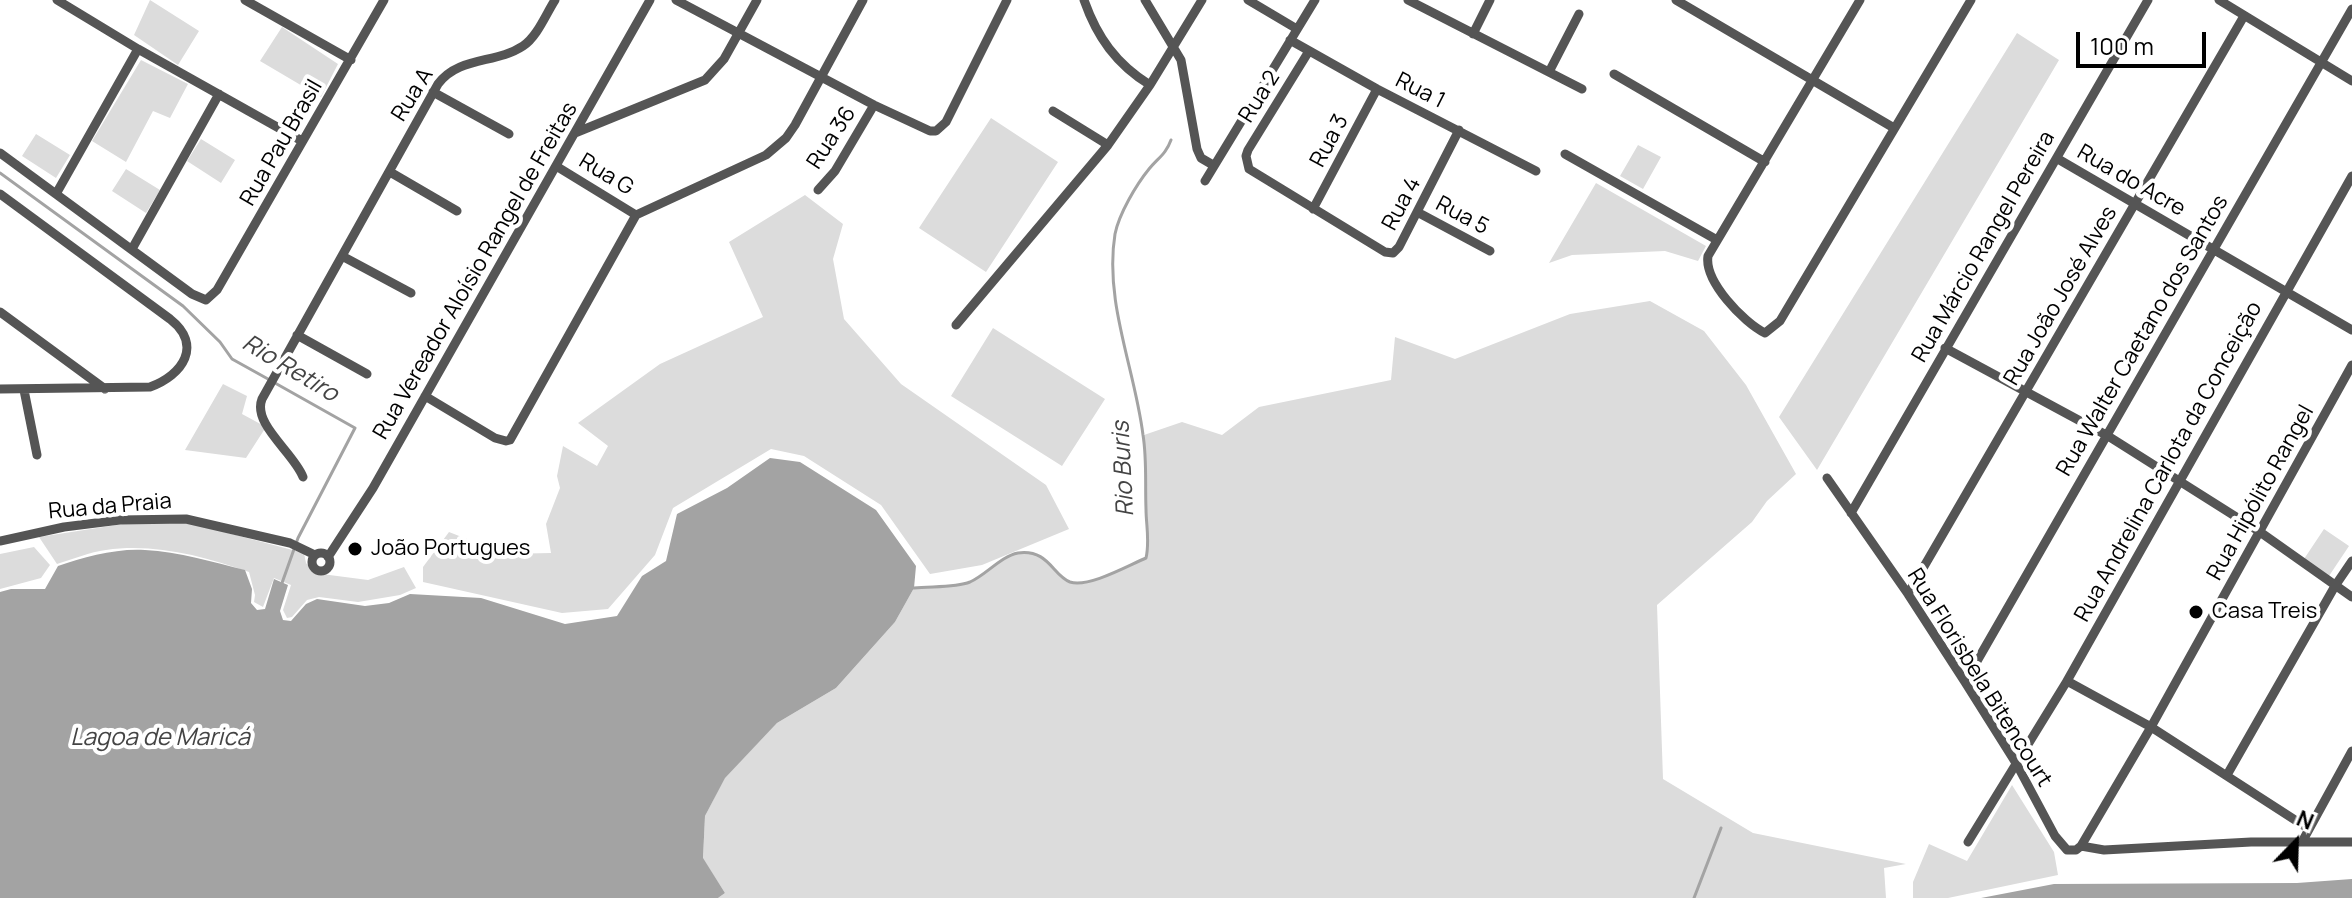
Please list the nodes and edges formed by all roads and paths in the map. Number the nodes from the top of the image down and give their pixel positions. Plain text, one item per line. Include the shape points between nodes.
1 (57, 0) edge
2 (245, 0) edge
3 (384, 0) edge
4 (555, 0) edge
5 (650, 0) edge
6 (676, 0) edge
7 (757, 0) edge
8 (863, 0) edge
9 (1007, 0) edge
10 (1084, 0) edge
11 (1145, 0) edge
12 (1202, 0) edge
13 (1248, 0) edge
14 (1315, 0) edge
15 (1408, 0) edge
16 (1490, 0) edge
17 (1676, 0) edge
18 (1859, 0) edge
19 (1971, 0) edge
20 (2148, 0) edge
21 (2219, 0) edge
22 (2352, 9) edge
23 (1579, 14) dead end
24 (2244, 16) junction
25 (1297, 29) junction
26 (740, 32) junction
27 (1473, 34) junction
28 (1290, 40) junction
29 (1174, 45) junction
30 (138, 49) junction
31 (1309, 51) junction
32 (351, 60) junction
33 (2322, 61) junction
34 (1549, 72) junction
35 (1614, 74) dead end
36 (821, 75) junction
37 (1813, 81) junction
38 (2352, 81) edge
39 (1150, 85) junction
40 (1377, 89) junction
41 (1582, 89) dead end
42 (433, 92) junction
43 (219, 94) junction
44 (874, 105) junction
45 (1053, 111) dead end
46 (1894, 128) junction
47 (1459, 130) junction
48 (575, 133) junction
49 (509, 134) dead end
50 (302, 141) junction
51 (1108, 145) junction
52 (0, 153) edge
53 (1565, 154) dead end
54 (2058, 159) junction
55 (1765, 162) junction
56 (1213, 165) junction
57 (556, 166) junction
58 (1536, 171) dead end
59 (390, 172) junction
60 (2352, 176) edge
61 (1205, 181) dead end
62 (818, 190) dead end
63 (0, 194) edge
64 (56, 194) junction
65 (2135, 204) junction
66 (1313, 209) junction
67 (457, 211) dead end
68 (1419, 213) junction
69 (636, 215) junction
70 (1717, 240) junction
71 (132, 249) junction
72 (2212, 249) junction
73 (1490, 251) dead end
74 (342, 256) junction
75 (2286, 290) junction
76 (411, 293) dead end
77 (0, 312) edge
78 (956, 325) dead end
79 (2352, 330) edge
80 (297, 335) junction
81 (1945, 348) junction
82 (2352, 365) edge
83 (367, 374) dead end
84 (0, 389) edge
85 (105, 389) junction
86 (24, 390) junction
87 (2026, 392) junction
88 (425, 396) junction
89 (2108, 436) junction
90 (37, 455) dead end
91 (303, 477) dead end
92 (1827, 478) dead end
93 (2182, 481) junction
94 (1851, 513) junction
95 (2260, 532) junction
96 (0, 541) edge
97 (315, 555) junction
98 (328, 557) junction
99 (2352, 561) edge
100 (2335, 586) junction
101 (1908, 594) junction
102 (2352, 597) edge
103 (2067, 681) junction
104 (1965, 682) junction
105 (2151, 727) junction
106 (2352, 751) edge
107 (2016, 763) junction
108 (2227, 775) junction
109 (2309, 829) junction
110 (1968, 842) dead end
111 (2302, 842) junction
112 (2352, 842) edge
113 (2081, 846) junction

1 - 30 street
2 - 32 street
3 - 32 street, Rua Pau Brasil
4 - 42 street, Rua A via 523,46 455,68
5 - 48 street, Rua Vereador Aloísio Rangel de Freitas
6 - 26 street
7 - 26 street
8 - 36 street
9 - 44 street via 946,122 936,131
10 - 39 street via 1107,48
11 - 29 street
12 - 29 street
13 - 25 street
14 - 25 street
15 - 27 street
16 - 27 street
17 - 37 street
18 - 37 street
19 - 46 street
20 - 54 street, Rua Márcio Rangel Pereira
21 - 24 street
22 - 33 street, Rua Walter Caetano dos Santos
23 - 34 street
24 - 33 street
24 - 65 street, Rua João José Alves
25 - 28 street
26 - 36 street
26 - 48 street via 705,80
27 - 34 street
28 - 31 street, Rua 1
28 - 56 street
29 - 39 street
29 - 56 street via 1187,79 1197,149
30 - 43 street
30 - 64 street
31 - 40 street, Rua 1
31 - 66 street, Rua 2 via 1248,150 1246,162 1249,169
32 - 50 street, Rua Pau Brasil
33 - 38 street
33 - 72 street, Rua Walter Caetano dos Santos
34 - 41 street
35 - 55 street
36 - 44 street
36 - 69 street via 777,147
37 - 46 street
37 - 55 street
39 - 51 street
40 - 47 street, Rua 1
40 - 66 street, Rua 3
42 - 49 street
42 - 59 street, Rua A
43 - 50 street
43 - 71 street
44 - 62 street, Rua 36
45 - 51 street
46 - 70 street via 1774,329 1757,329 1720,290 1706,266
47 - 58 street, Rua 1
47 - 68 street, Rua 4
48 - 57 street, Rua Vereador Aloísio Rangel de Freitas
50 - 71 street, Rua Pau Brasil via 217,290 206,300
51 - 78 street
52 - 64 street
53 - 70 street
54 - 65 street, Rua do Acre
54 - 81 street, Rua Márcio Rangel Pereira
55 - 70 street
56 - 61 street
57 - 69 street, Rua G
57 - 88 street, Rua Vereador Aloísio Rangel de Freitas
59 - 67 street
59 - 74 street, Rua A
60 - 75 street, Rua Andrelina Carlota da Conceição
63 - 85 street via 180,327 187,338 186,354 163,382
64 - 71 street
65 - 72 street, Rua do Acre
65 - 87 street, Rua João José Alves
66 - 68 street, Rua 4 via 1393,253
68 - 73 street, Rua 5
69 - 88 street via 510,440 495,438
72 - 75 street, Rua do Acre
72 - 89 street, Rua Walter Caetano dos Santos
74 - 76 street
74 - 80 street, Rua A
75 - 79 street, Rua do Acre
75 - 93 street, Rua Andrelina Carlota da Conceição
77 - 85 street
80 - 83 street
80 - 91 street, Rua A via 260,403 260,417
81 - 87 street
81 - 94 street, Rua Márcio Rangel Pereira
82 - 95 street, Rua Hipólito Rangel
84 - 86 street
85 - 86 street
86 - 90 street
87 - 89 street
87 - 101 street, Rua João José Alves
88 - 98 street, Rua Vereador Aloísio Rangel de Freitas
89 - 93 street
89 - 104 street, Rua Walter Caetano dos Santos
92 - 94 street, Rua Florisbela Bitencourt
93 - 95 street
93 - 103 street, Rua Andrelina Carlota da Conceição
94 - 101 street, Rua Florisbela Bitencourt
95 - 100 street
95 - 105 street, Rua Hipólito Rangel
96 - 97 street, Rua da Praia via 120,520 186,519 290,543
97 - 98 street
97 - 98 street via 312,564 321,571 329,566
99 - 100 street
100 - 102 street
100 - 108 street
101 - 104 street, Rua Florisbela Bitencourt
103 - 105 street
103 - 107 street, Rua Andrelina Carlota da Conceição
104 - 107 street, Rua Florisbela Bitencourt
105 - 108 street
105 - 113 street, Rua Hipólito Rangel
106 - 109 street
107 - 110 street, Rua Andrelina Carlota da Conceição
107 - 113 street, Rua Florisbela Bitencourt via 2055,836 2067,850
108 - 109 street
109 - 111 street
111 - 112 street
111 - 113 street via 2104,850

